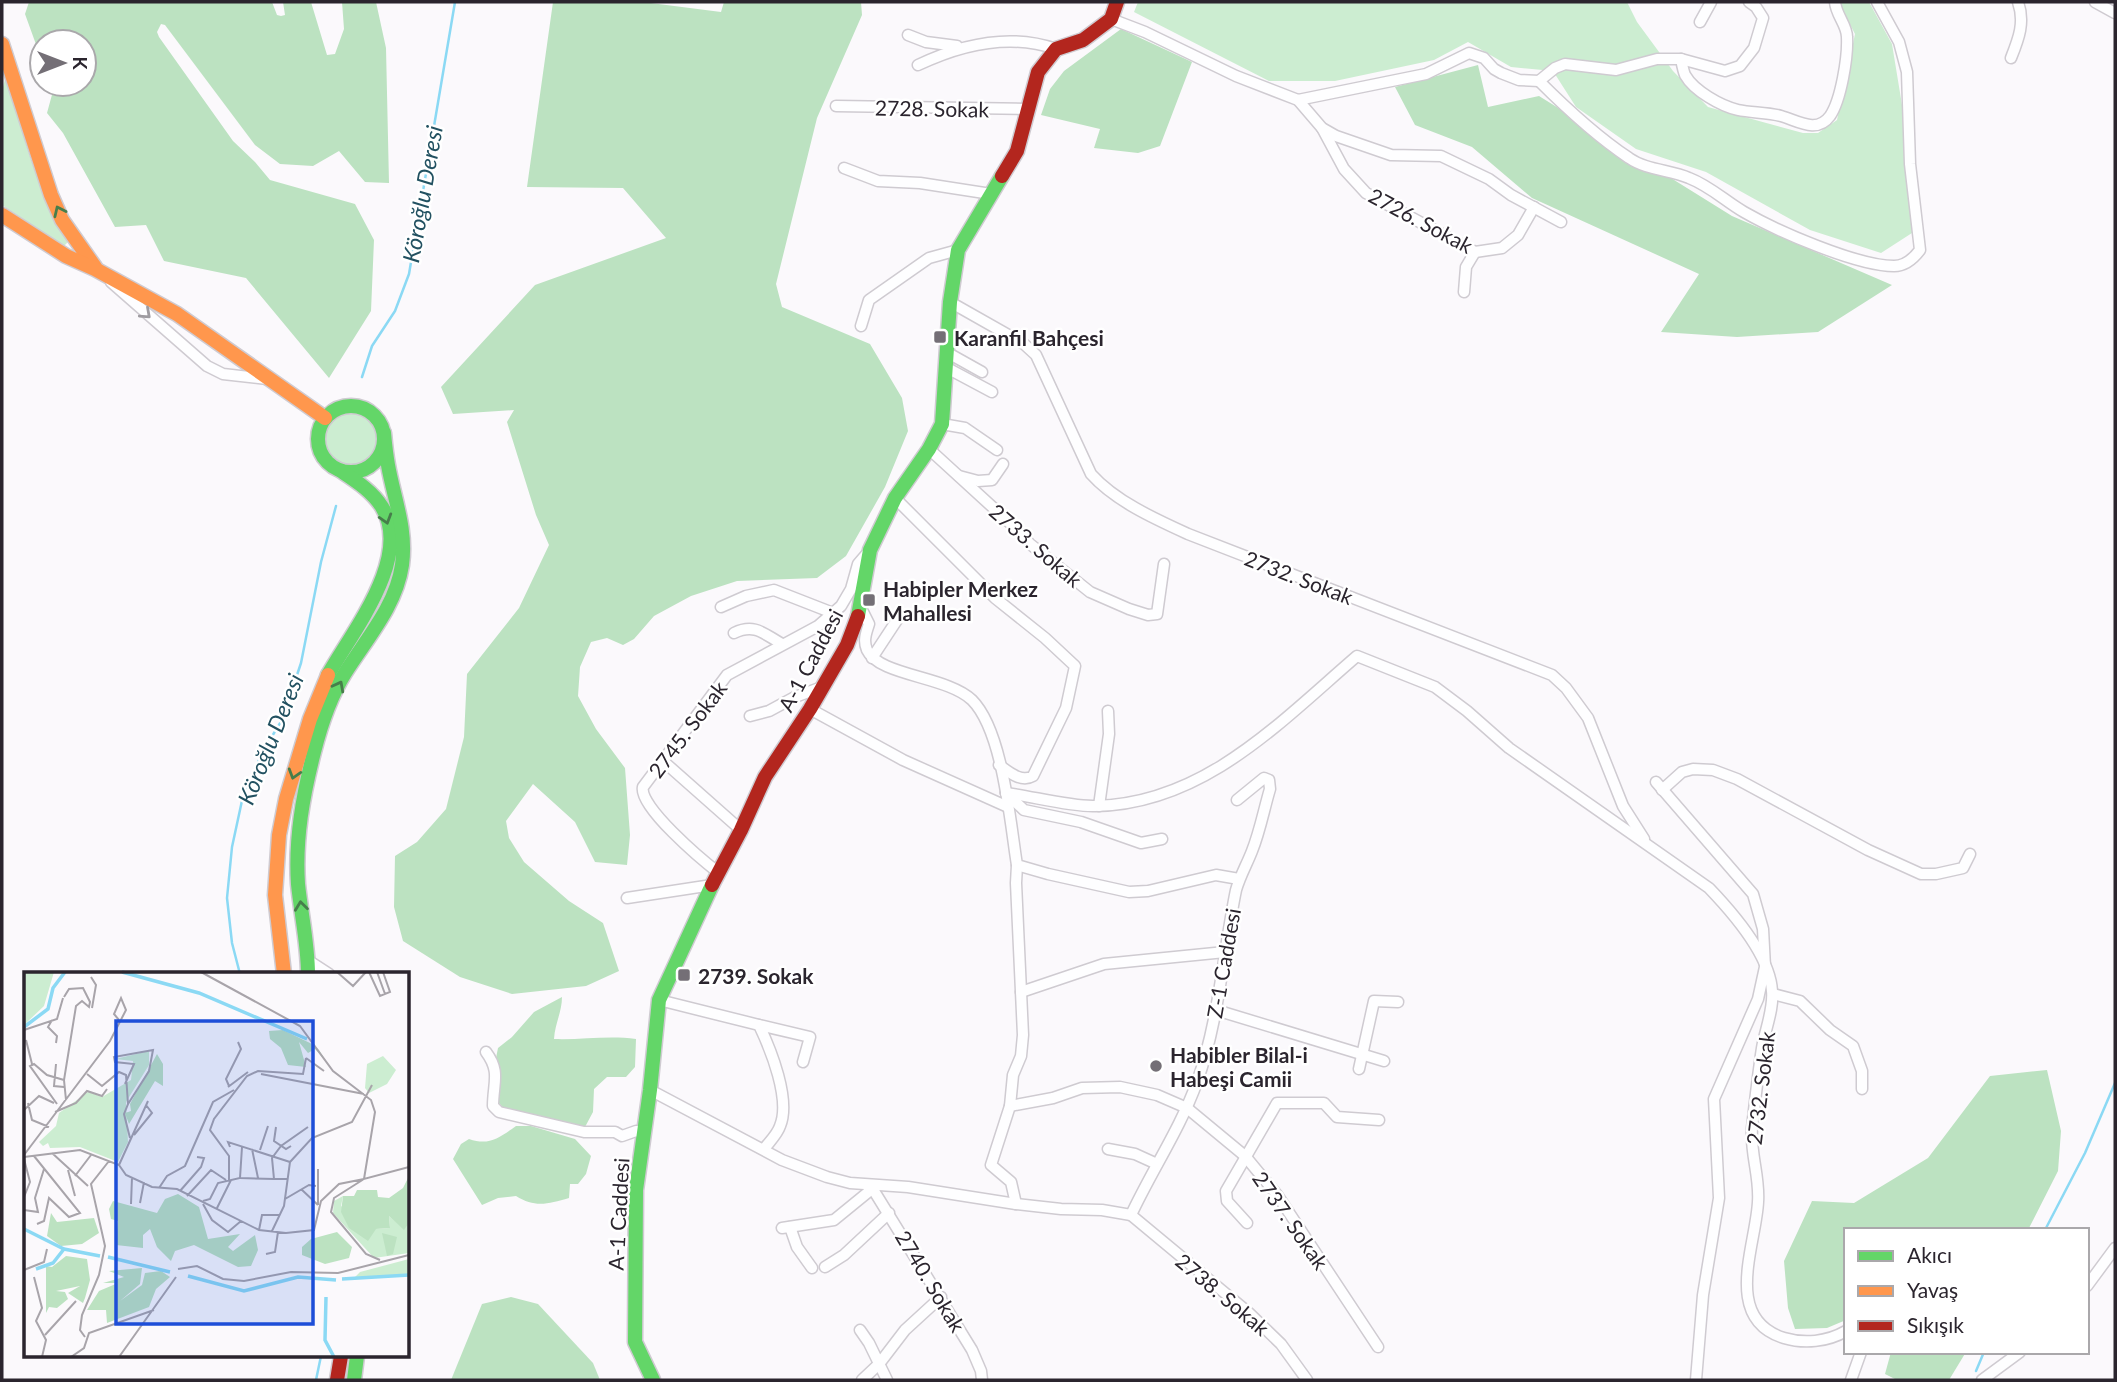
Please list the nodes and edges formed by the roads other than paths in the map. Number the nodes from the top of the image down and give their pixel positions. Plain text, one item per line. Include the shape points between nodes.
1 (1117, 2) edge
2 (1711, 2) edge
3 (1749, 2) edge
4 (1835, 2) edge
5 (1877, 2) edge
6 (2018, 2) edge
7 (2095, 2) edge
8 (2115, 13) edge
9 (1111, 19) junction
10 (1700, 22) dead end
11 (908, 35) dead end
12 (2, 44) edge
13 (964, 46) junction
14 (1056, 49) junction
15 (2011, 58) dead end
16 (1681, 59) junction
17 (918, 65) dead end
18 (1539, 81) junction
19 (1298, 100) junction
20 (835, 106) dead end
21 (1028, 109) junction
22 (1322, 128) junction
23 (844, 168) dead end
24 (991, 194) junction
25 (1534, 207) junction
26 (2, 215) edge
27 (1561, 222) dead end
28 (958, 250) junction
29 (1475, 252) junction
30 (95, 269) junction
31 (1464, 292) dead end
32 (950, 302) junction
33 (861, 326) dead end
34 (947, 360) junction
35 (982, 372) dead end
36 (271, 379) junction
37 (992, 391) dead end
38 (325, 418) junction
39 (942, 424) junction
40 (384, 433) junction
41 (929, 449) junction
42 (997, 450) dead end
43 (1003, 464) dead end
44 (341, 471) junction
45 (956, 475) junction
46 (895, 498) junction
47 (870, 550) junction
48 (1164, 564) dead end
49 (721, 607) dead end
50 (861, 608) junction
51 (833, 612) junction
52 (897, 620) dead end
53 (734, 633) dead end
54 (782, 644) junction
55 (873, 658) junction
56 (822, 687) junction
57 (810, 709) junction
58 (1108, 711) dead end
59 (750, 716) dead end
60 (663, 761) junction
61 (999, 765) junction
62 (1006, 793) junction
63 (1237, 800) dead end
64 (1099, 806) junction
65 (1008, 807) junction
66 (741, 830) junction
67 (1162, 839) dead end
68 (1647, 844) junction
69 (1970, 854) dead end
70 (1017, 864) junction
71 (715, 879) junction
72 (1239, 879) junction
73 (627, 898) dead end
74 (1225, 952) junction
75 (280, 954) junction
76 (1765, 967) junction
77 (310, 970) edge
78 (276, 972) edge
79 (284, 972) edge
80 (1021, 992) junction
81 (1773, 994) junction
82 (659, 1000) junction
83 (1398, 1002) dead end
84 (1216, 1010) junction
85 (759, 1025) junction
86 (486, 1052) dead end
87 (1363, 1054) junction
88 (1384, 1060) dead end
89 (803, 1062) dead end
90 (1360, 1069) dead end
91 (1862, 1089) dead end
92 (650, 1090) junction
93 (1010, 1106) junction
94 (1187, 1108) junction
95 (1379, 1120) dead end
96 (645, 1133) junction
97 (764, 1149) junction
98 (1108, 1149) dead end
99 (1245, 1156) junction
100 (1157, 1164) junction
101 (872, 1187) junction
102 (1016, 1204) junction
103 (889, 1213) junction
104 (1131, 1215) junction
105 (1247, 1223) dead end
106 (2115, 1248) edge
107 (825, 1267) dead end
108 (812, 1268) dead end
109 (2089, 1283) edge
110 (941, 1297) junction
111 (860, 1330) dead end
112 (1844, 1332) edge
113 (1378, 1347) dead end
114 (1860, 1354) edge
115 (2017, 1354) edge
116 (341, 1358) edge
117 (357, 1358) edge
118 (879, 1364) junction
119 (337, 1380) edge
120 (354, 1380) edge
121 (653, 1380) edge
122 (862, 1380) edge
123 (887, 1380) edge
124 (982, 1380) edge
125 (1307, 1380) edge
126 (1696, 1380) edge
127 (1851, 1380) edge
128 (1982, 1380) edge

1 - 9 main road
2 - 10 street
3 - 16 street via 1763,18 1754,48 1740,66 1725,71
4 - 16 street via 1847,35 1843,70 1837,103 1819,125 1714,102 1685,75
5 - 18 street via 1899,42 1907,72 1910,164 1920,250 1900,265 1819,246 1742,211 1689,178 1630,159
6 - 15 street via 2021,34
7 - 8 street
9 - 14 main road via 1083,40
9 - 19 street, 2726. Sokak
11 - 13 street
30 -> 12 main road via 51,195
13 - 14 street via 1011,42
13 - 17 street
14 - 21 main road, A-1 Caddesi via 1038,72
16 - 18 street via 1657,59 1616,70 1565,64
18 - 19 street via 1518,80 1469,53 1426,74
19 - 22 street, 2726. Sokak
20 - 21 street, 2728. Sokak
21 - 24 main road, A-1 Caddesi via 1017,151
22 - 25 street, 2726. Sokak via 1391,155 1441,156
22 - 29 street, 2726. Sokak via 1344,169 1366,193
23 - 24 street via 878,181
24 - 28 main road, A-1 Caddesi
25 - 27 street, 2726. Sokak
25 - 29 street, 2726. Sokak via 1518,235 1502,248
26 - 30 main road
28 - 32 main road, A-1 Caddesi
28 - 33 street via 929,258 869,300
29 - 31 street via 1465,267
30 - 36 main road via 177,314
30 -> 36 street via 207,366 223,374
32 - 34 main road, A-1 Caddesi
32 - 68 street, 2732. Sokak via 1036,355 1085,462 1101,486 1188,534 1552,675 1588,718 1623,807
34 - 35 street
34 - 37 street
34 - 39 main road, A-1 Caddesi
36 - 38 main road
38 - 40 main road via 332,410 353,405 374,414
38 - 44 main road via 319,427 319,449 331,466
39 - 41 main road, A-1 Caddesi
39 - 42 street via 965,428
40 - 44 main road via 384,445 373,464 363,470
77 -> 40 main road via 297,835 303,797 337,687 393,596 401,568 401,509 388,467
41 - 45 street, 2733. Sokak
41 - 46 main road, A-1 Caddesi
43 - 45 street via 992,480
44 -> 75 main road via 370,492 387,516 388,558 367,608 320,691 281,816 275,881
45 - 48 street, 2733. Sokak via 1090,592 1140,613 1157,614
46 - 47 main road, A-1 Caddesi
46 - 61 street via 995,598 1075,666 1066,708 1033,776 1014,776
47 - 50 main road, A-1 Caddesi
47 - 51 street, 2745. Sokak via 858,564 841,606
49 - 51 street via 774,590
50 - 55 street via 869,624 866,649
50 - 56 main road, A-1 Caddesi via 847,645
51 - 54 street, 2745. Sokak via 818,626
52 - 55 street
53 - 54 street via 753,628
54 - 60 street, 2745. Sokak via 727,675
55 - 61 street via 889,668 942,683 970,699 988,727
56 - 57 main road, A-1 Caddesi
56 - 59 street
57 - 65 street via 903,760
57 - 66 main road, A-1 Caddesi via 765,777
58 - 64 street
60 - 66 street
60 - 71 street, 2745. Sokak via 643,787 643,799
61 - 62 street
62 - 64 street
62 - 65 street
62 - 67 street via 1024,810 1081,822 1127,841
63 - 72 street via 1268,778 1270,789 1253,849
64 - 68 street, 2732. Sokak via 1134,803 1176,791 1249,749 1357,656 1435,687 1509,748
65 - 70 street
66 - 71 main road, A-1 Caddesi
68 - 76 street, 2732. Sokak via 1709,888 1740,923
69 - 76 street, 2732. Sokak via 1963,868 1921,874 1737,779 1713,770 1682,772 1659,786 1753,894 1763,929
70 - 72 street, Z-1 Caddesi via 1129,891 1216,875
70 - 80 street
71 - 73 street
71 - 82 main road, A-1 Caddesi
72 - 74 street, Z-1 Caddesi
74 - 80 street via 1104,964
74 - 84 street, Z-1 Caddesi
75 - 78 main road
75 - 79 main road
76 - 81 street, 2732. Sokak
76 - 126 street, 2732. Sokak via 1758,999 1714,1099 1719,1198 1703,1295
80 - 93 street via 1021,1056 1013,1075
81 - 91 street via 1800,1001 1853,1046 1862,1071
81 - 112 street, 2732. Sokak via 1752,1131 1759,1191 1747,1268 1748,1297 1761,1325 1779,1336 1810,1341
82 - 85 street
82 - 92 main road, A-1 Caddesi
83 - 87 street via 1374,1002
84 - 87 street
84 - 94 street, Z-1 Caddesi
85 - 89 street via 810,1037
85 - 97 street via 776,1068 782,1104 781,1125
86 - 96 street via 497,1077 493,1106 499,1112 584,1132
87 - 88 street
87 - 90 street
92 - 96 main road, A-1 Caddesi
92 - 97 street
93 - 94 street, 2737. Sokak via 1082,1088 1120,1087
93 - 102 street via 991,1165 1011,1182
94 - 99 street, 2737. Sokak
94 - 100 street, Z-1 Caddesi
95 - 99 street via 1337,1117 1324,1103 1277,1103
96 - 121 main road, A-1 Caddesi via 636,1190 635,1342
97 - 101 street via 827,1177
98 - 100 street
99 - 105 street via 1225,1196
99 - 113 street, 2737. Sokak via 1279,1196
100 - 104 street, Z-1 Caddesi
101 - 102 street via 908,1187
101 - 103 street, 2740. Sokak
101 - 108 street via 834,1220 786,1227
102 - 104 street
103 - 107 street
103 - 110 street, 2740. Sokak
104 - 125 street, 2738. Sokak via 1249,1313 1281,1344
106 - 109 street
110 - 118 street via 905,1330
110 - 124 street, 2740. Sokak via 972,1350
111 - 118 street
114 - 127 street
115 - 128 street
116 - 119 main road
117 - 120 main road
118 - 122 street
118 - 123 street

